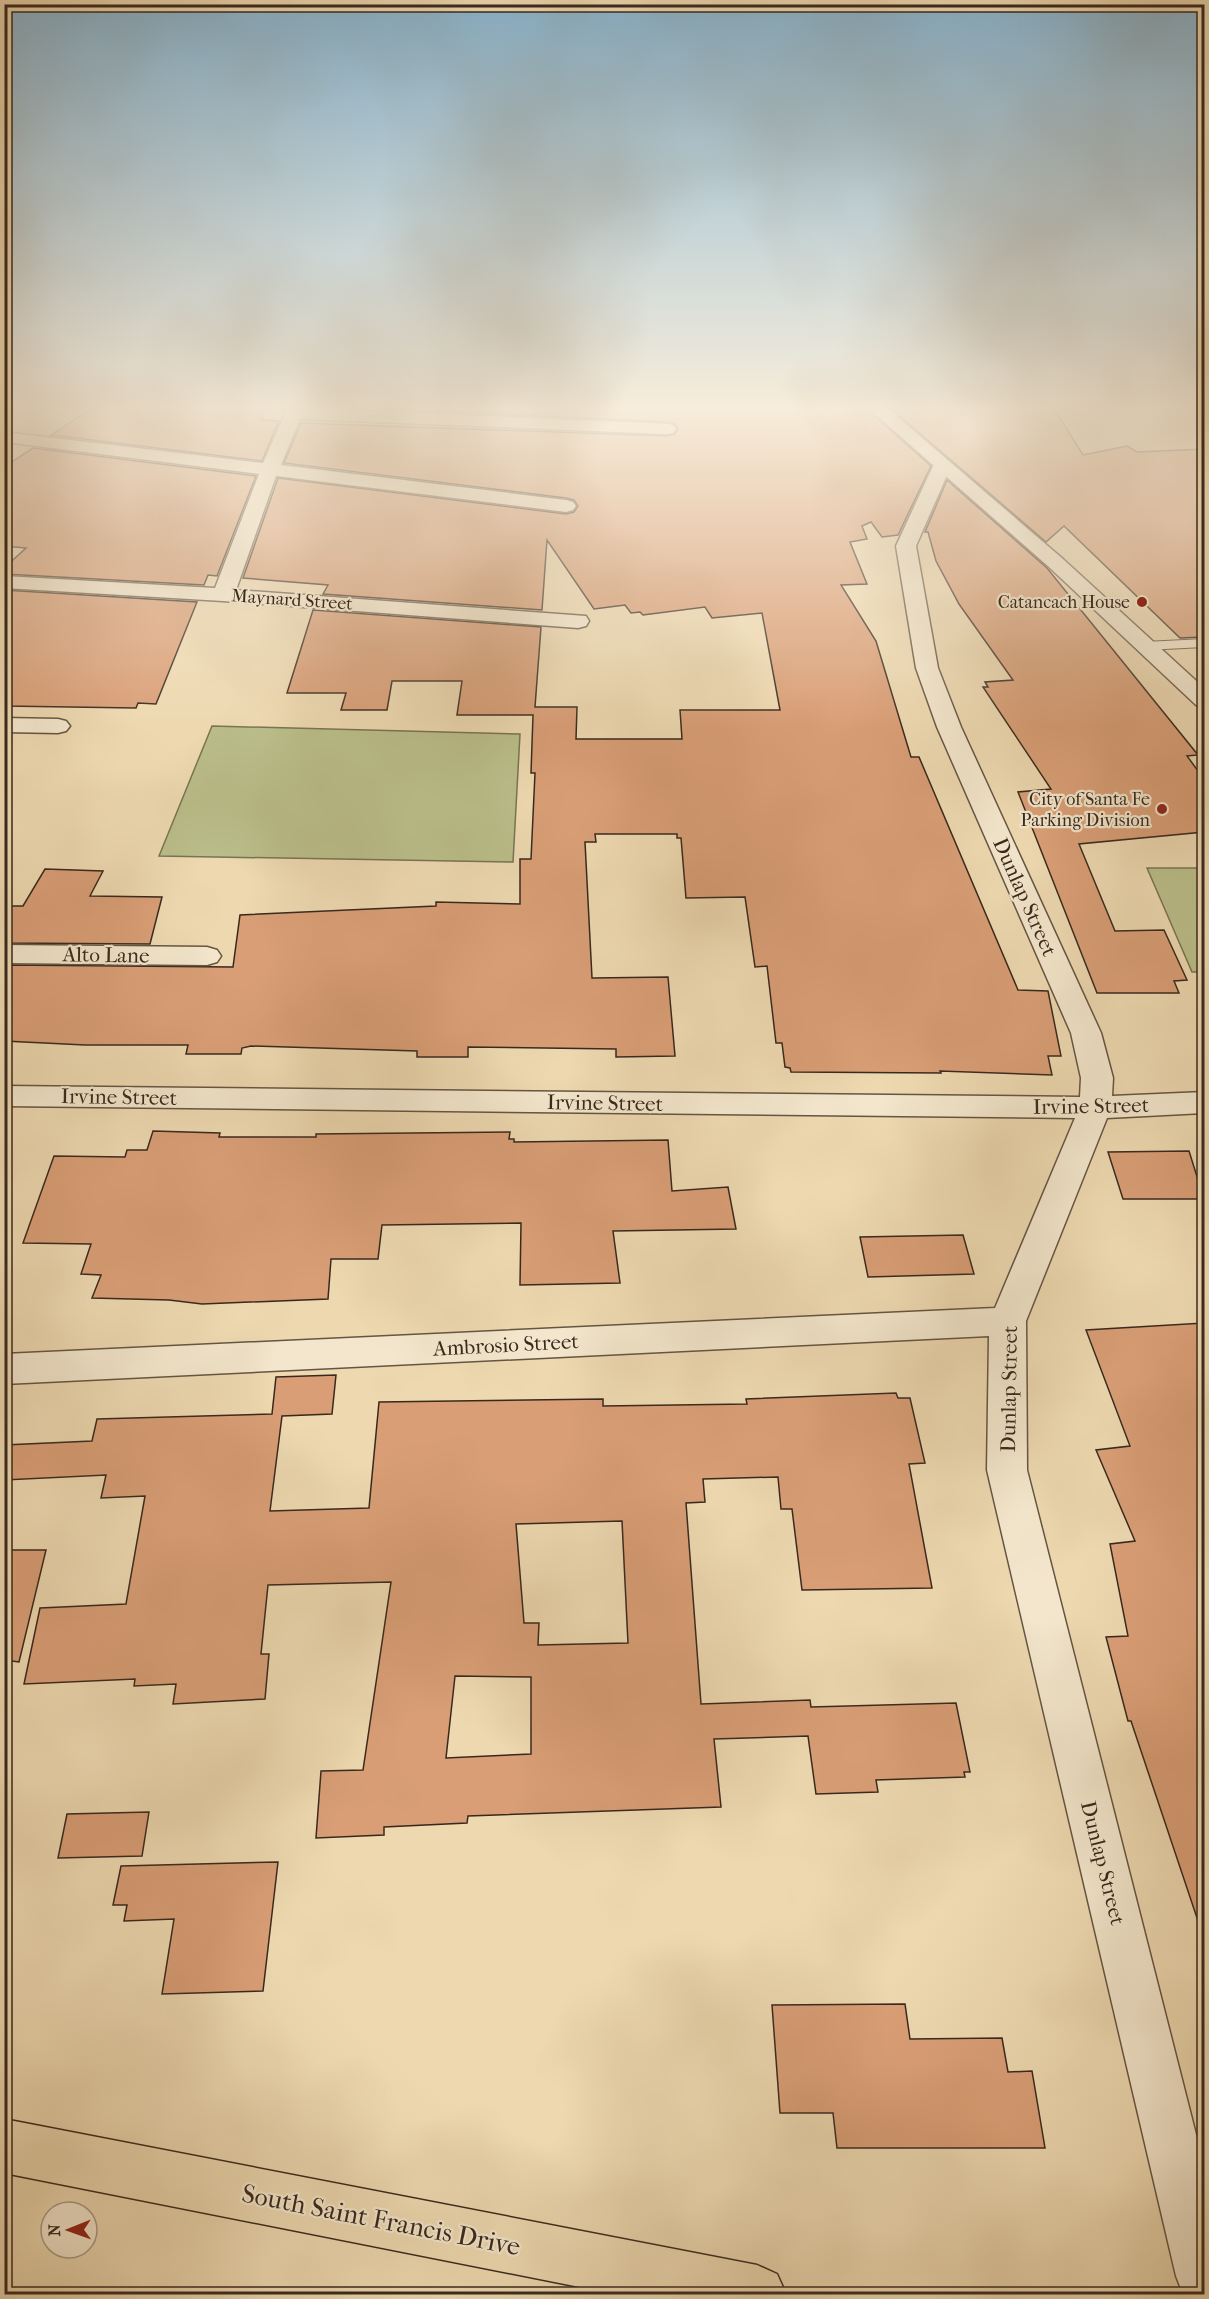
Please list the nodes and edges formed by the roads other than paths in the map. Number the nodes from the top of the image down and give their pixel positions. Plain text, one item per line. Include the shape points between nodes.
1 (253, 514) edge
2 (920, 514) edge
3 (999, 514) edge
4 (4, 582) edge
5 (223, 595) junction
6 (578, 621) dead end
7 (1204, 643) edge
8 (1145, 646) junction
9 (1204, 700) edge
10 (4, 724) edge
11 (58, 726) dead end
12 (4, 954) edge
13 (207, 957) dead end
14 (4, 1096) edge
15 (1204, 1102) edge
16 (1095, 1108) junction
17 (1008, 1321) junction
18 (4, 1369) edge
19 (4, 2146) edge
20 (1204, 2276) edge
21 (757, 2295) edge

1 - 5 street
2 - 16 street, Dunlap Street via 906,546 927,668 949,727 1086,1033 1097,1078
3 - 8 street
4 - 5 street, Maynard Street
5 - 6 street, Maynard Street
7 - 8 lane
8 - 9 street
10 - 11 street
12 - 13 street, Alto Lane
14 - 16 street, Irvine Street
15 - 16 street, Irvine Street
16 - 17 street, Dunlap Street
17 - 18 street, Ambrosio Street
17 - 20 street, Dunlap Street via 1007,1470
19 - 21 highway, South Saint Francis Drive

